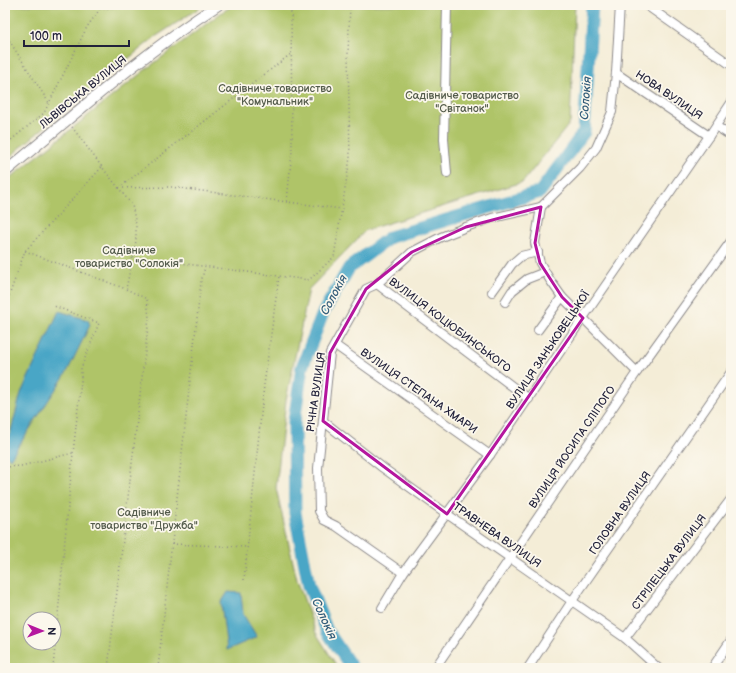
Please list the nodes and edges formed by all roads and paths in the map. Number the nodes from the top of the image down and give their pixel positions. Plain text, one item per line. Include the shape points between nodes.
1 (135, 5) edge
2 (218, 5) edge
3 (291, 5) edge
4 (350, 5) edge
5 (447, 5) edge
6 (620, 5) edge
7 (646, 5) edge
8 (5, 34) edge
9 (292, 53) junction
10 (731, 65) edge
11 (616, 73) junction
12 (49, 103) junction
13 (731, 103) edge
14 (68, 120) junction
15 (716, 126) junction
16 (709, 136) junction
17 (731, 136) edge
18 (5, 145) edge
19 (102, 167) junction
20 (5, 172) edge
21 (447, 173) dead end
22 (118, 188) junction
23 (287, 202) junction
24 (541, 207) junction
25 (342, 208) junction
26 (731, 241) edge
27 (25, 251) junction
28 (538, 252) junction
29 (132, 257) junction
30 (205, 267) junction
31 (546, 272) junction
32 (279, 276) junction
33 (377, 284) junction
34 (126, 289) junction
35 (492, 292) dead end
36 (562, 297) junction
37 (505, 302) dead end
38 (54, 306) dead end
39 (5, 307) edge
40 (583, 318) junction
41 (538, 330) dead end
42 (335, 345) junction
43 (637, 372) junction
44 (731, 372) edge
45 (529, 399) junction
46 (323, 421) junction
47 (73, 453) junction
48 (490, 455) junction
49 (5, 467) edge
50 (731, 499) edge
51 (447, 514) junction
52 (172, 544) junction
53 (248, 547) junction
54 (510, 557) junction
55 (403, 573) junction
56 (244, 580) dead end
57 (572, 601) junction
58 (382, 608) dead end
59 (625, 638) junction
60 (731, 640) edge
61 (653, 666) edge
62 (5, 667) edge
63 (12, 668) edge
64 (53, 668) edge
65 (108, 668) edge
66 (158, 668) edge
67 (435, 668) edge
68 (528, 668) edge
69 (712, 668) edge

1 - 12 path via 100,9 87,27
2 - 14 main road, ЛЬВІВСЬКА ВУЛИЦЯ via 186,26
3 - 9 path
4 - 25 path via 350,158
5 - 21 street via 444,139
6 - 11 street
7 - 10 street
8 - 12 path
9 - 22 path
9 - 23 path via 292,151
11 - 16 street, НОВА ВУЛИЦЯ
11 - 24 street via 612,112 596,148
12 - 18 path via 44,113
13 - 15 street, ВУЛИЦЯ ЗАНЬКОВЕЦЬКОЇ
14 - 19 path
14 - 20 main road, ЛЬВІВСЬКА ВУЛИЦЯ
15 - 16 street, ВУЛИЦЯ ЗАНЬКОВЕЦЬКОЇ
15 - 17 street
16 - 40 street, ВУЛИЦЯ ЗАНЬКОВЕЦЬКОЇ
19 - 22 path
19 - 27 path
22 - 23 path via 171,187
22 - 29 path via 132,205 136,225
23 - 25 path
24 - 28 street via 535,243
24 - 33 street, РІЧНА ВУЛИЦЯ via 492,218 441,237 412,252
25 - 32 path via 334,257 309,280
26 - 43 street, ВУЛИЦЯ ЙОСИПА СЛІПОГО
27 - 34 path
27 - 39 path
28 - 31 street via 540,263
28 - 35 street via 521,256
29 - 30 path
29 - 34 path
30 - 32 path
30 - 52 path via 201,282
31 - 36 street
31 - 37 street via 527,279 512,291
32 - 53 path via 264,385
33 - 42 street, РІЧНА ВУЛИЦЯ via 366,290
33 - 45 street, ВУЛИЦЯ КОЦЮБИНСЬКОГО
34 - 65 path via 147,299 149,318
36 - 40 street
36 - 41 street
38 - 47 path via 99,323 81,368
40 - 43 street
40 - 45 street, ВУЛИЦЯ ЗАНЬКОВЕЦЬКОЇ
42 - 46 street, РІЧНА ВУЛИЦЯ via 330,354
42 - 48 street, ВУЛИЦЯ СТЕПАНА ХМАРИ
43 - 54 street, ВУЛИЦЯ ЙОСИПА СЛІПОГО
44 - 57 street, ГОЛОВНА ВУЛИЦЯ
45 - 48 street, ВУЛИЦЯ ЗАНЬКОВЕЦЬКОЇ
46 - 51 street, ТРАВНЕВА ВУЛИЦЯ
46 - 55 street, РІЧНА ВУЛИЦЯ via 318,468 319,511 324,520
47 - 49 path via 21,466
47 - 64 path
48 - 51 street, ВУЛИЦЯ ЗАНЬКОВЕЦЬКОЇ
50 - 59 street, СТРІЛЕЦЬКА ВУЛИЦЯ
51 - 54 street, ТРАВНЕВА ВУЛИЦЯ
51 - 55 street, ВУЛИЦЯ ЗАНЬКОВЕЦЬКОЇ
52 - 53 path
52 - 66 path
53 - 56 path
54 - 57 street, ТРАВНЕВА ВУЛИЦЯ
54 - 67 street, ВУЛИЦЯ ЙОСИПА СЛІПОГО
55 - 58 street, ВУЛИЦЯ ЗАНЬКОВЕЦЬКОЇ
57 - 59 street, ТРАВНЕВА ВУЛИЦЯ
57 - 68 street, ГОЛОВНА ВУЛИЦЯ
59 - 61 street, ТРАВНЕВА ВУЛИЦЯ
60 - 69 street
62 - 63 path

